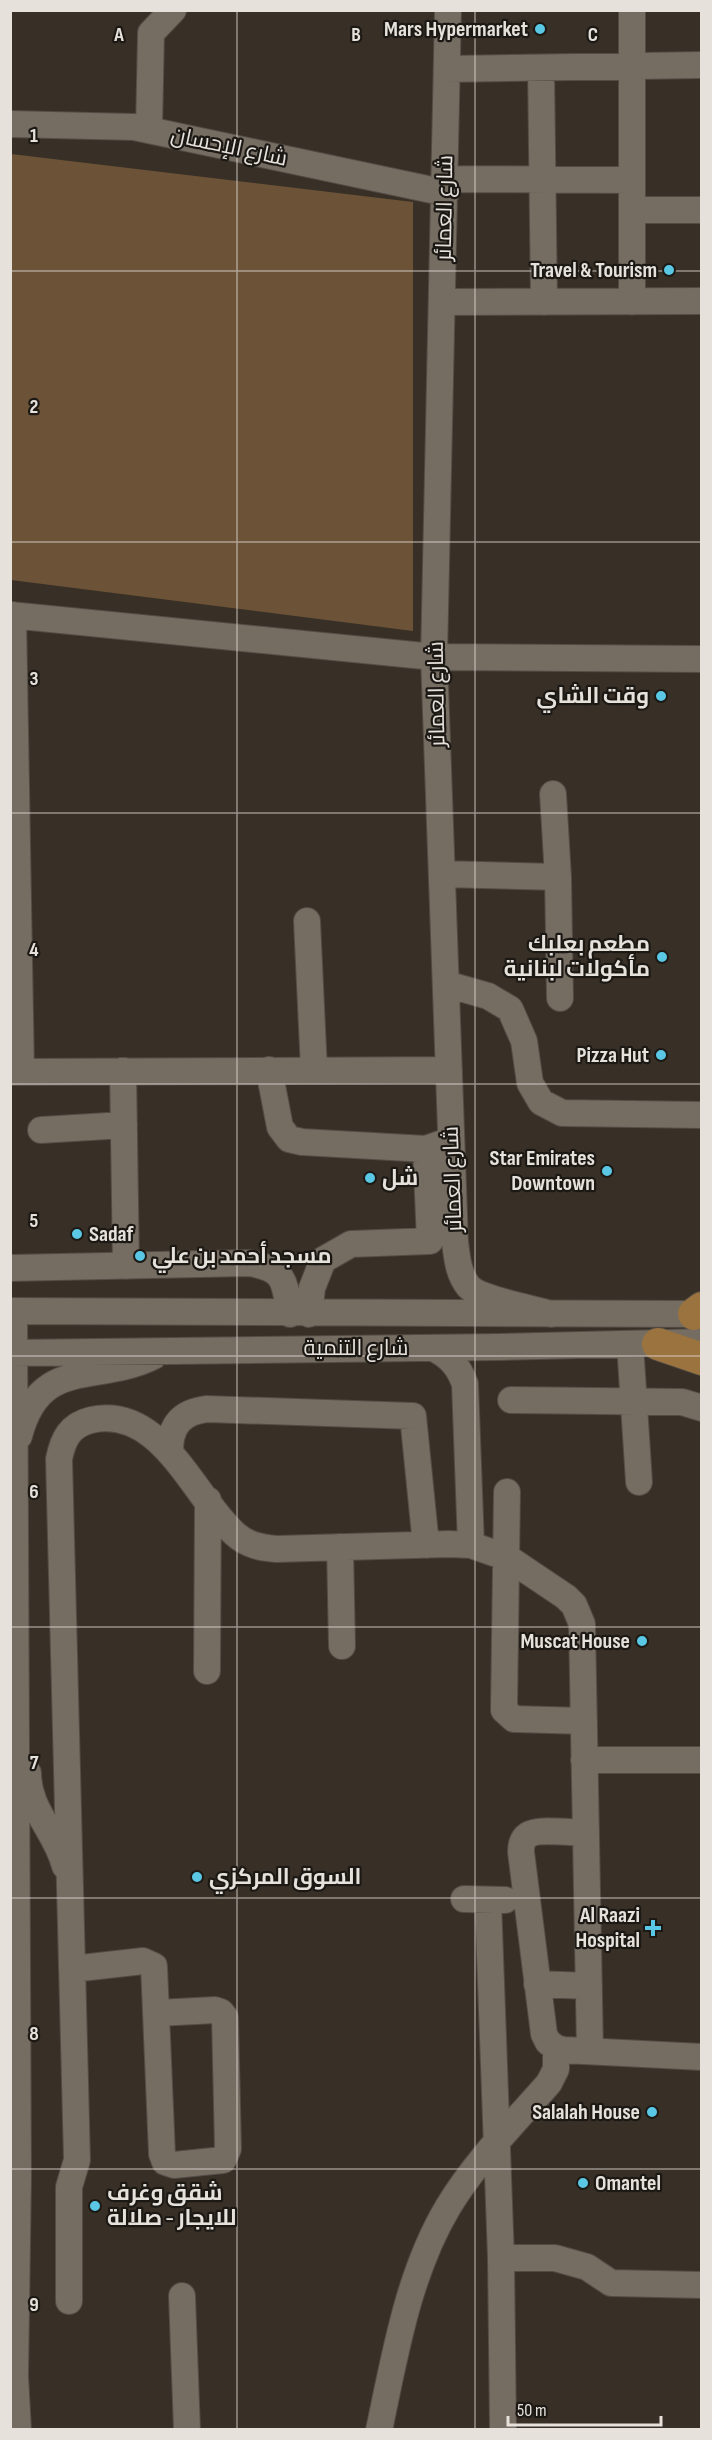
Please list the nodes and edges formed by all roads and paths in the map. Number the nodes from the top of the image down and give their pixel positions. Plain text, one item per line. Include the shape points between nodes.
1 (173, 10) edge
2 (448, 10) edge
3 (632, 10) edge
4 (702, 65) edge
5 (632, 67) junction
6 (541, 68) junction
7 (447, 69) junction
8 (10, 124) edge
9 (149, 130) junction
10 (542, 179) junction
11 (632, 180) junction
12 (445, 186) junction
13 (632, 210) junction
14 (702, 210) edge
15 (702, 301) edge
16 (544, 302) junction
17 (632, 302) junction
18 (443, 303) junction
19 (12, 615) edge
20 (434, 657) junction
21 (702, 659) edge
22 (553, 794) dead end
23 (13, 812) edge
24 (442, 874) junction
25 (558, 877) junction
26 (307, 921) dead end
27 (446, 984) junction
28 (560, 998) dead end
29 (269, 1070) junction
30 (314, 1070) junction
31 (449, 1070) junction
32 (123, 1071) junction
33 (16, 1072) edge
34 (702, 1115) edge
35 (124, 1125) junction
36 (41, 1130) dead end
37 (451, 1140) junction
38 (426, 1149) junction
39 (442, 1242) junction
40 (126, 1266) junction
41 (10, 1268) edge
42 (12, 1311) edge
43 (300, 1314) junction
44 (550, 1314) junction
45 (700, 1319) edge
46 (644, 1344) junction
47 (499, 1347) junction
48 (433, 1348) junction
49 (166, 1350) junction
50 (12, 1353) edge
51 (702, 1359) edge
52 (465, 1384) junction
53 (511, 1400) dead end
54 (633, 1401) junction
55 (702, 1408) edge
56 (170, 1450) junction
57 (14, 1454) junction
58 (639, 1482) dead end
59 (507, 1492) dead end
60 (208, 1500) junction
61 (426, 1545) junction
62 (471, 1545) junction
63 (340, 1547) junction
64 (508, 1558) junction
65 (342, 1646) dead end
66 (207, 1671) dead end
67 (15, 1682) junction
68 (584, 1721) junction
69 (584, 1760) junction
70 (702, 1760) edge
71 (67, 1768) junction
72 (28, 1785) junction
73 (586, 1833) junction
74 (70, 1886) junction
75 (526, 1900) junction
76 (72, 1968) junction
77 (537, 1984) junction
78 (589, 1986) junction
79 (158, 2013) junction
80 (556, 2048) junction
81 (590, 2051) junction
82 (702, 2057) edge
83 (497, 2142) junction
84 (501, 2258) junction
85 (702, 2285) edge
86 (182, 2296) dead end
87 (69, 2301) dead end
88 (15, 2376) junction
89 (18, 2430) edge
90 (25, 2430) edge
91 (187, 2430) edge
92 (379, 2430) edge
93 (503, 2430) edge

1 - 9 street via 151,33
2 - 7 street, شارع العمائر
3 - 5 street
4 - 5 street
5 - 6 street
5 - 11 street
6 - 7 street
6 - 10 street
7 - 12 street, شارع العمائر
8 - 9 street, شارع الإحسان
9 - 12 street, شارع الإحسان
10 - 11 street, شارع الإحسان
10 - 12 street, شارع الإحسان
10 - 16 street
11 - 13 street
12 - 18 street, شارع العمائر
13 - 14 street
13 - 17 street
15 - 17 street
16 - 17 street
16 - 18 street
18 - 20 street, شارع العمائر
19 - 20 street
19 - 23 street
20 - 21 street
20 - 24 street, شارع العمائر
22 - 25 street
23 - 33 street
24 - 25 street
24 - 27 street, شارع العمائر
25 - 28 street
26 - 30 street
27 - 31 street, شارع العمائر
27 - 34 street via 488,996 510,1009 524,1041 530,1083 541,1102 562,1113
29 - 30 street
29 - 32 street
29 - 38 street via 280,1127 289,1139
30 - 31 street
31 - 37 street, شارع العمائر
32 - 33 street
32 - 35 street
35 - 36 street
35 - 40 street
37 - 38 street
37 - 39 street, شارع العمائر
38 - 39 street
39 - 43 street via 351,1244 323,1260
39 - 44 street, شارع العمائر via 469,1287 479,1295
40 - 41 street
40 - 43 street via 264,1266 283,1278
42 - 43 street, شارع التنمية
42 - 50 street
43 - 44 street, شارع التنمية
44 - 45 street, شارع التنمية
45 - 46 street, شارع التنمية
46 - 47 street, شارع التنمية
46 - 51 main road
46 - 54 street
47 - 48 street, شارع التنمية
47 - 52 street via 477,1361
48 - 49 street, شارع التنمية
48 - 52 street via 450,1358
49 - 50 street, شارع التنمية
49 - 57 street via 131,1366 74,1375 48,1388 28,1410
50 - 57 street
52 - 62 street
53 - 54 street
54 - 55 street via 681,1402
54 - 58 street
56 - 60 street
56 - 61 street via 177,1421 207,1409 413,1416
56 - 71 street via 123,1420 95,1419 82,1423 68,1432 62,1444 59,1459
57 - 67 street
59 - 64 street
60 - 63 street via 232,1532 253,1545 277,1549
60 - 66 street
61 - 62 street
61 - 63 street
62 - 64 street
63 - 65 street
64 - 68 street via 566,1598 579,1614
64 - 68 street via 504,1710 514,1719
67 - 72 street via 27,1724
67 - 88 street via 18,2178
68 - 69 street
69 - 70 street
69 - 73 street
71 - 72 street via 62,1793 54,1805 40,1805
71 - 74 street
72 - 74 street via 32,1802 63,1861
73 - 75 street via 527,1835 520,1852
73 - 78 street
74 - 76 street
75 - 77 street
75 - 83 street via 476,1899
76 - 79 street via 143,1961 154,1966
76 - 87 street via 77,2160 69,2187
77 - 78 street
77 - 80 street via 544,2034
78 - 81 street
79 - 79 street via 215,2010 225,2017 228,2149 223,2160 174,2165 165,2162
80 - 81 street
80 - 83 street via 556,2069 549,2083
81 - 82 street
83 - 84 street
83 - 92 street via 461,2186 432,2238 401,2329
84 - 85 street via 555,2258 587,2267 611,2283
84 - 93 street
86 - 91 street
88 - 89 street
88 - 90 street

